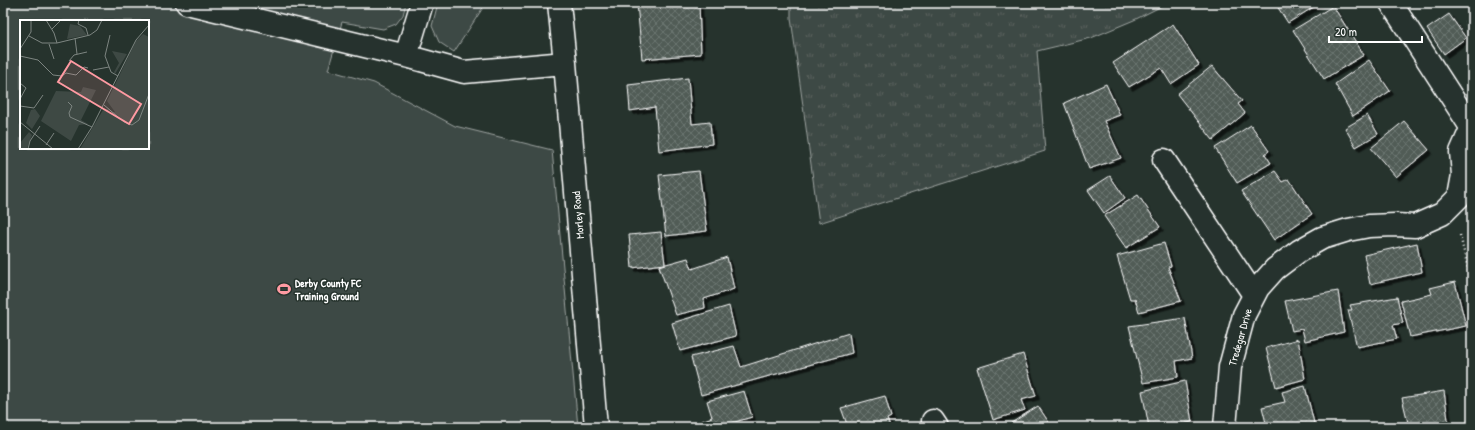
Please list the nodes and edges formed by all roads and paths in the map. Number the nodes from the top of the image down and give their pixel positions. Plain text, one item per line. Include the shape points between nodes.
1 (187, 3) edge
2 (422, 3) edge
3 (559, 3) edge
4 (1391, 3) edge
5 (406, 56) junction
6 (565, 63) junction
7 (1472, 127) edge
8 (1164, 160) dead end
9 (1452, 204) junction
10 (1472, 285) edge
11 (1254, 295) junction
12 (596, 427) edge
13 (1225, 427) edge

1 - 5 street
2 - 5 street
3 - 6 street, Morley Road
4 - 7 street
5 - 6 street via 464,72
6 - 12 street, Morley Road
7 - 9 street, Tredegar Drive via 1461,152 1463,175 1459,197
8 - 11 street
9 - 10 path
9 - 11 street, Tredegar Drive via 1442,214 1415,226 1369,226 1322,238 1275,269
11 - 13 street, Tredegar Drive via 1244,315 1230,366

